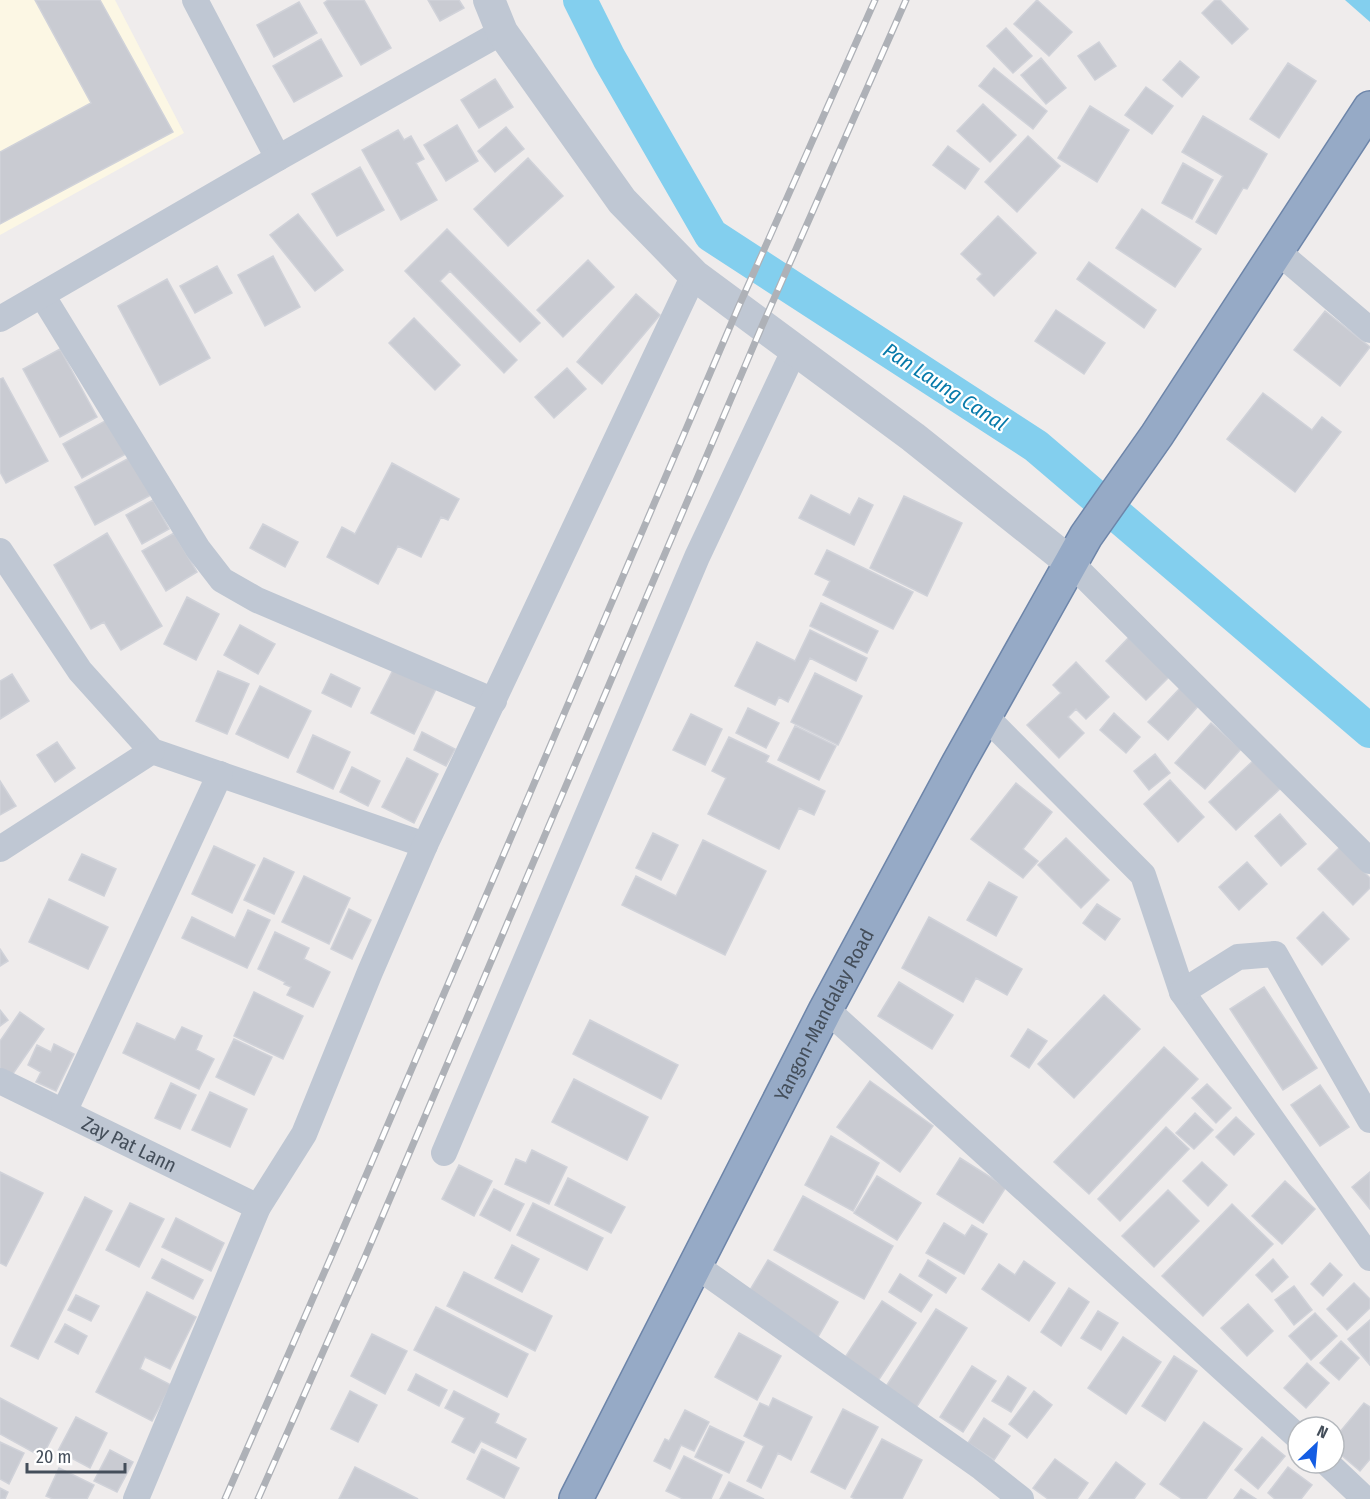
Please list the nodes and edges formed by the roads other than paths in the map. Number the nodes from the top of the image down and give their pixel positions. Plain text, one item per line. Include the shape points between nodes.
1 (195, 0) edge
2 (489, 0) edge
3 (502, 32) junction
4 (1370, 108) edge
5 (278, 158) junction
6 (1277, 251) junction
7 (694, 275) junction
8 (42, 295) junction
9 (0, 319) edge
10 (1370, 330) edge
11 (794, 351) junction
12 (1078, 550) junction
13 (0, 551) edge
14 (8, 583) edge
15 (494, 701) junction
16 (985, 716) junction
17 (152, 751) junction
18 (220, 774) junction
19 (425, 845) junction
20 (0, 849) edge
21 (1370, 861) edge
22 (1182, 992) junction
23 (826, 1009) junction
24 (0, 1081) edge
25 (64, 1112) junction
26 (1370, 1120) edge
27 (444, 1153) dead end
28 (258, 1207) junction
29 (1370, 1258) edge
30 (695, 1264) junction
31 (1286, 1426) edge
32 (1340, 1475) edge
33 (136, 1499) edge
34 (576, 1499) edge
35 (1021, 1499) edge
36 (1365, 1499) edge

1 - 5 street
2 - 3 street
3 - 5 street
3 - 7 street via 622,201
4 - 6 highway, Yangon-Mandalay Road
5 - 8 street
6 - 10 street
6 - 12 highway, Yangon-Mandalay Road
7 - 11 street
7 - 15 street
8 - 9 street
8 - 15 street via 198,549 222,580 257,600
11 - 12 street
11 - 27 street via 697,557
12 - 16 highway, Yangon-Mandalay Road
12 - 21 street
13 - 14 street
14 - 17 street
15 - 19 street
16 - 22 street via 1143,875
16 - 23 highway, Yangon-Mandalay Road
17 - 18 street
17 - 20 street
18 - 19 street
18 - 25 street
19 - 28 street via 304,1134
22 - 26 street via 1238,957 1275,954
22 - 29 street
23 - 30 highway, Yangon-Mandalay Road
23 - 31 street
24 - 25 street, Zay Pat Lann
25 - 28 street, Zay Pat Lann
28 - 33 street
30 - 34 highway, Yangon-Mandalay Road
30 - 35 street
32 - 36 street

